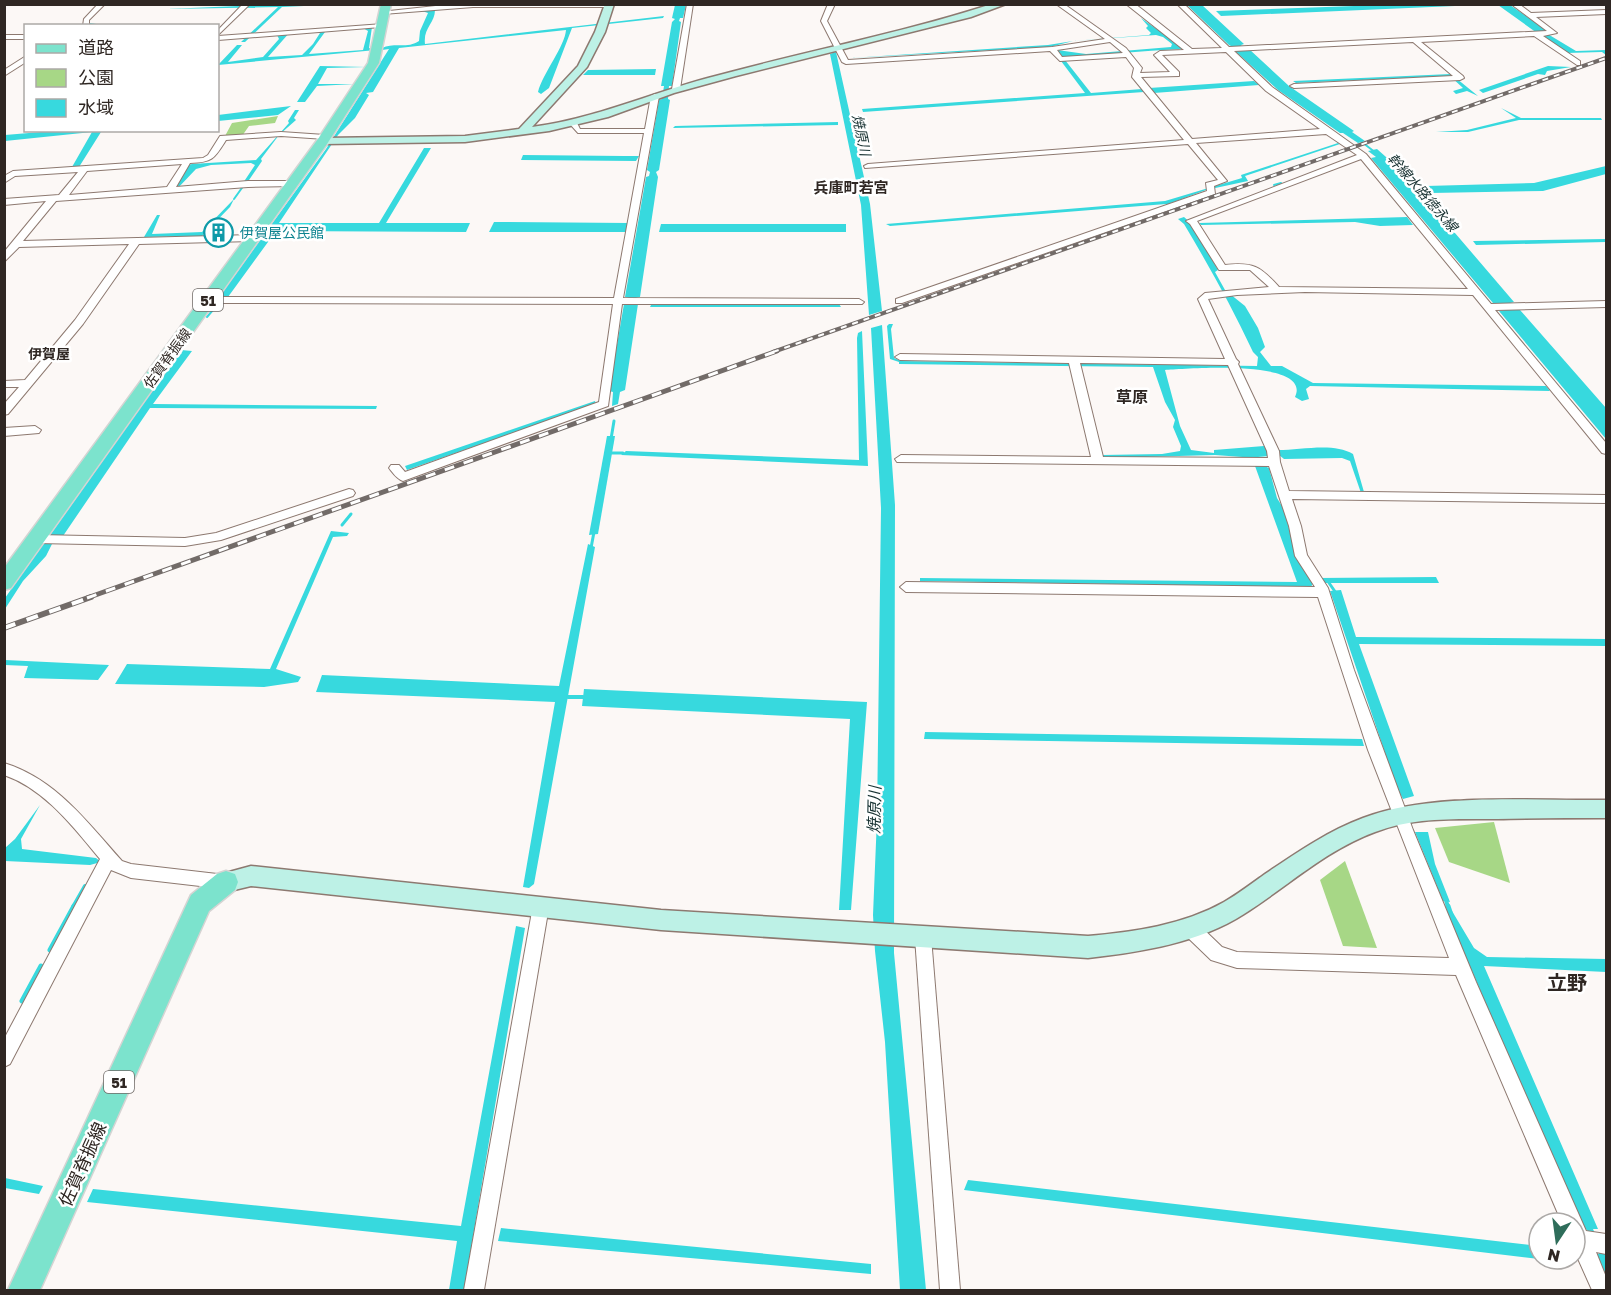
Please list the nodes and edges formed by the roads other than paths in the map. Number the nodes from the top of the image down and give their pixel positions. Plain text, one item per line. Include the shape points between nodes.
1 (102, 4) edge
2 (690, 4) edge
3 (832, 4) edge
4 (1002, 4) edge
5 (1059, 4) edge
6 (1129, 4) edge
7 (1180, 4) edge
8 (1514, 4) edge
9 (610, 5) edge
10 (246, 6) edge
11 (1606, 12) edge
12 (383, 14) edge
13 (1529, 15) junction
14 (87, 24) edge
15 (219, 32) edge
16 (1542, 33) junction
17 (4, 37) edge
18 (24, 37) edge
19 (219, 38) edge
20 (1108, 38) junction
21 (1413, 39) junction
22 (839, 47) junction
23 (1230, 48) junction
24 (1052, 49) junction
25 (1189, 51) junction
26 (1126, 52) junction
27 (24, 59) edge
28 (1577, 63) dead end
29 (4, 74) edge
30 (1135, 75) junction
31 (1294, 86) dead end
32 (665, 93) junction
33 (573, 123) junction
34 (648, 131) junction
35 (1329, 131) junction
36 (521, 133) junction
37 (328, 140) junction
38 (1191, 141) junction
39 (1363, 156) junction
40 (187, 162) junction
41 (868, 166) dead end
42 (81, 170) junction
43 (4, 182) edge
44 (291, 184) junction
45 (170, 189) junction
46 (62, 198) junction
47 (4, 202) edge
48 (252, 238) junction
49 (136, 241) junction
50 (24, 243) junction
51 (4, 259) edge
52 (1277, 290) junction
53 (1476, 292) junction
54 (211, 300) junction
55 (622, 301) junction
56 (899, 301) dead end
57 (859, 302) dead end
58 (1606, 304) edge
59 (1489, 307) junction
60 (900, 357) dead end
61 (1075, 364) junction
62 (1235, 367) junction
63 (27, 383) junction
64 (4, 384) edge
65 (4, 412) edge
66 (35, 430) dead end
67 (4, 432) edge
68 (1606, 450) edge
69 (1268, 458) junction
70 (901, 459) dead end
71 (1098, 461) junction
72 (395, 468) dead end
73 (349, 493) dead end
74 (1285, 495) junction
75 (1606, 499) edge
76 (37, 539) junction
77 (4, 583) edge
78 (1319, 585) junction
79 (906, 587) dead end
80 (4, 769) edge
81 (1606, 809) edge
82 (1399, 817) junction
83 (109, 858) junction
84 (225, 882) junction
85 (541, 906) junction
86 (1190, 928) junction
87 (915, 937) junction
88 (1461, 967) junction
89 (4, 1058) edge
90 (1567, 1211) edge
91 (1587, 1236) edge
92 (1606, 1244) edge
93 (1587, 1256) edge
94 (24, 1290) edge
95 (474, 1290) edge
96 (950, 1290) edge
97 (1602, 1290) edge

1 - 14 street via 86,20
2 - 32 street
3 - 22 street via 824,21
4 - 22 street
5 - 20 street
6 - 25 street
7 - 23 street
8 - 13 street
9 - 12 street via 473,5
9 - 36 street via 585,62
10 - 15 street
11 - 13 street
12 - 19 street
12 - 37 main road, 佐賀脊振線 / 51 via 377,59
13 - 16 street via 1554,33
16 - 21 street
16 - 28 street
17 - 18 street
20 - 24 street
20 - 26 street
21 - 23 street
21 - 31 street via 1460,78
22 - 24 street via 846,62
22 - 32 street
23 - 25 street
23 - 35 street via 1269,89
24 - 26 street via 1060,59
25 - 30 street via 1157,54 1176,74
26 - 30 street via 1138,68
27 - 29 street
30 - 38 street
32 - 33 street
32 - 34 street
33 - 34 street via 578,131
33 - 36 street
34 - 55 street
35 - 38 street
35 - 39 street
36 - 37 street via 465,139
37 - 40 street via 279,135 223,138 208,159
37 - 44 main road, 佐賀脊振線 / 51
38 - 41 street
38 - 56 street via 1223,179 1210,189
39 - 52 street via 1191,220 1222,268 1251,266
39 - 53 street
40 - 42 street
40 - 45 street
42 - 43 street via 13,174
42 - 46 street
44 - 45 street
44 - 48 main road, 佐賀脊振線 / 51
45 - 46 street
46 - 47 street
46 - 50 street
48 - 49 street
48 - 54 main road, 佐賀脊振線 / 51
49 - 50 street
49 - 63 street via 79,322
50 - 51 street
52 - 53 street
52 - 62 street via 1226,293 1203,299
53 - 59 street
54 - 55 street
54 - 76 main road, 佐賀脊振線 / 51
55 - 57 street
55 - 72 street via 604,404 403,477
58 - 59 street
59 - 68 street
60 - 61 street
61 - 62 street
61 - 71 street
62 - 69 street
63 - 64 street
63 - 65 street
66 - 67 street
69 - 71 street
69 - 74 street
70 - 71 street
73 - 76 street via 217,537 185,542
74 - 75 street
74 - 78 street via 1301,556
76 - 77 main road, 佐賀脊振線 / 51
78 - 79 street
78 - 82 street
80 - 83 street via 25,774 44,788
81 - 82 street via 1493,808
82 - 86 street via 1344,836 1226,912
82 - 88 street
83 - 84 street via 131,871
83 - 89 street
84 - 85 street via 251,876
84 - 94 main road, 佐賀脊振線 / 51 via 200,903
85 - 87 street via 661,920
85 - 95 street
86 - 87 street via 1122,944 1088,947
86 - 88 street via 1217,954 1237,960
87 - 96 street
88 - 90 street
91 - 92 street
93 - 97 street

